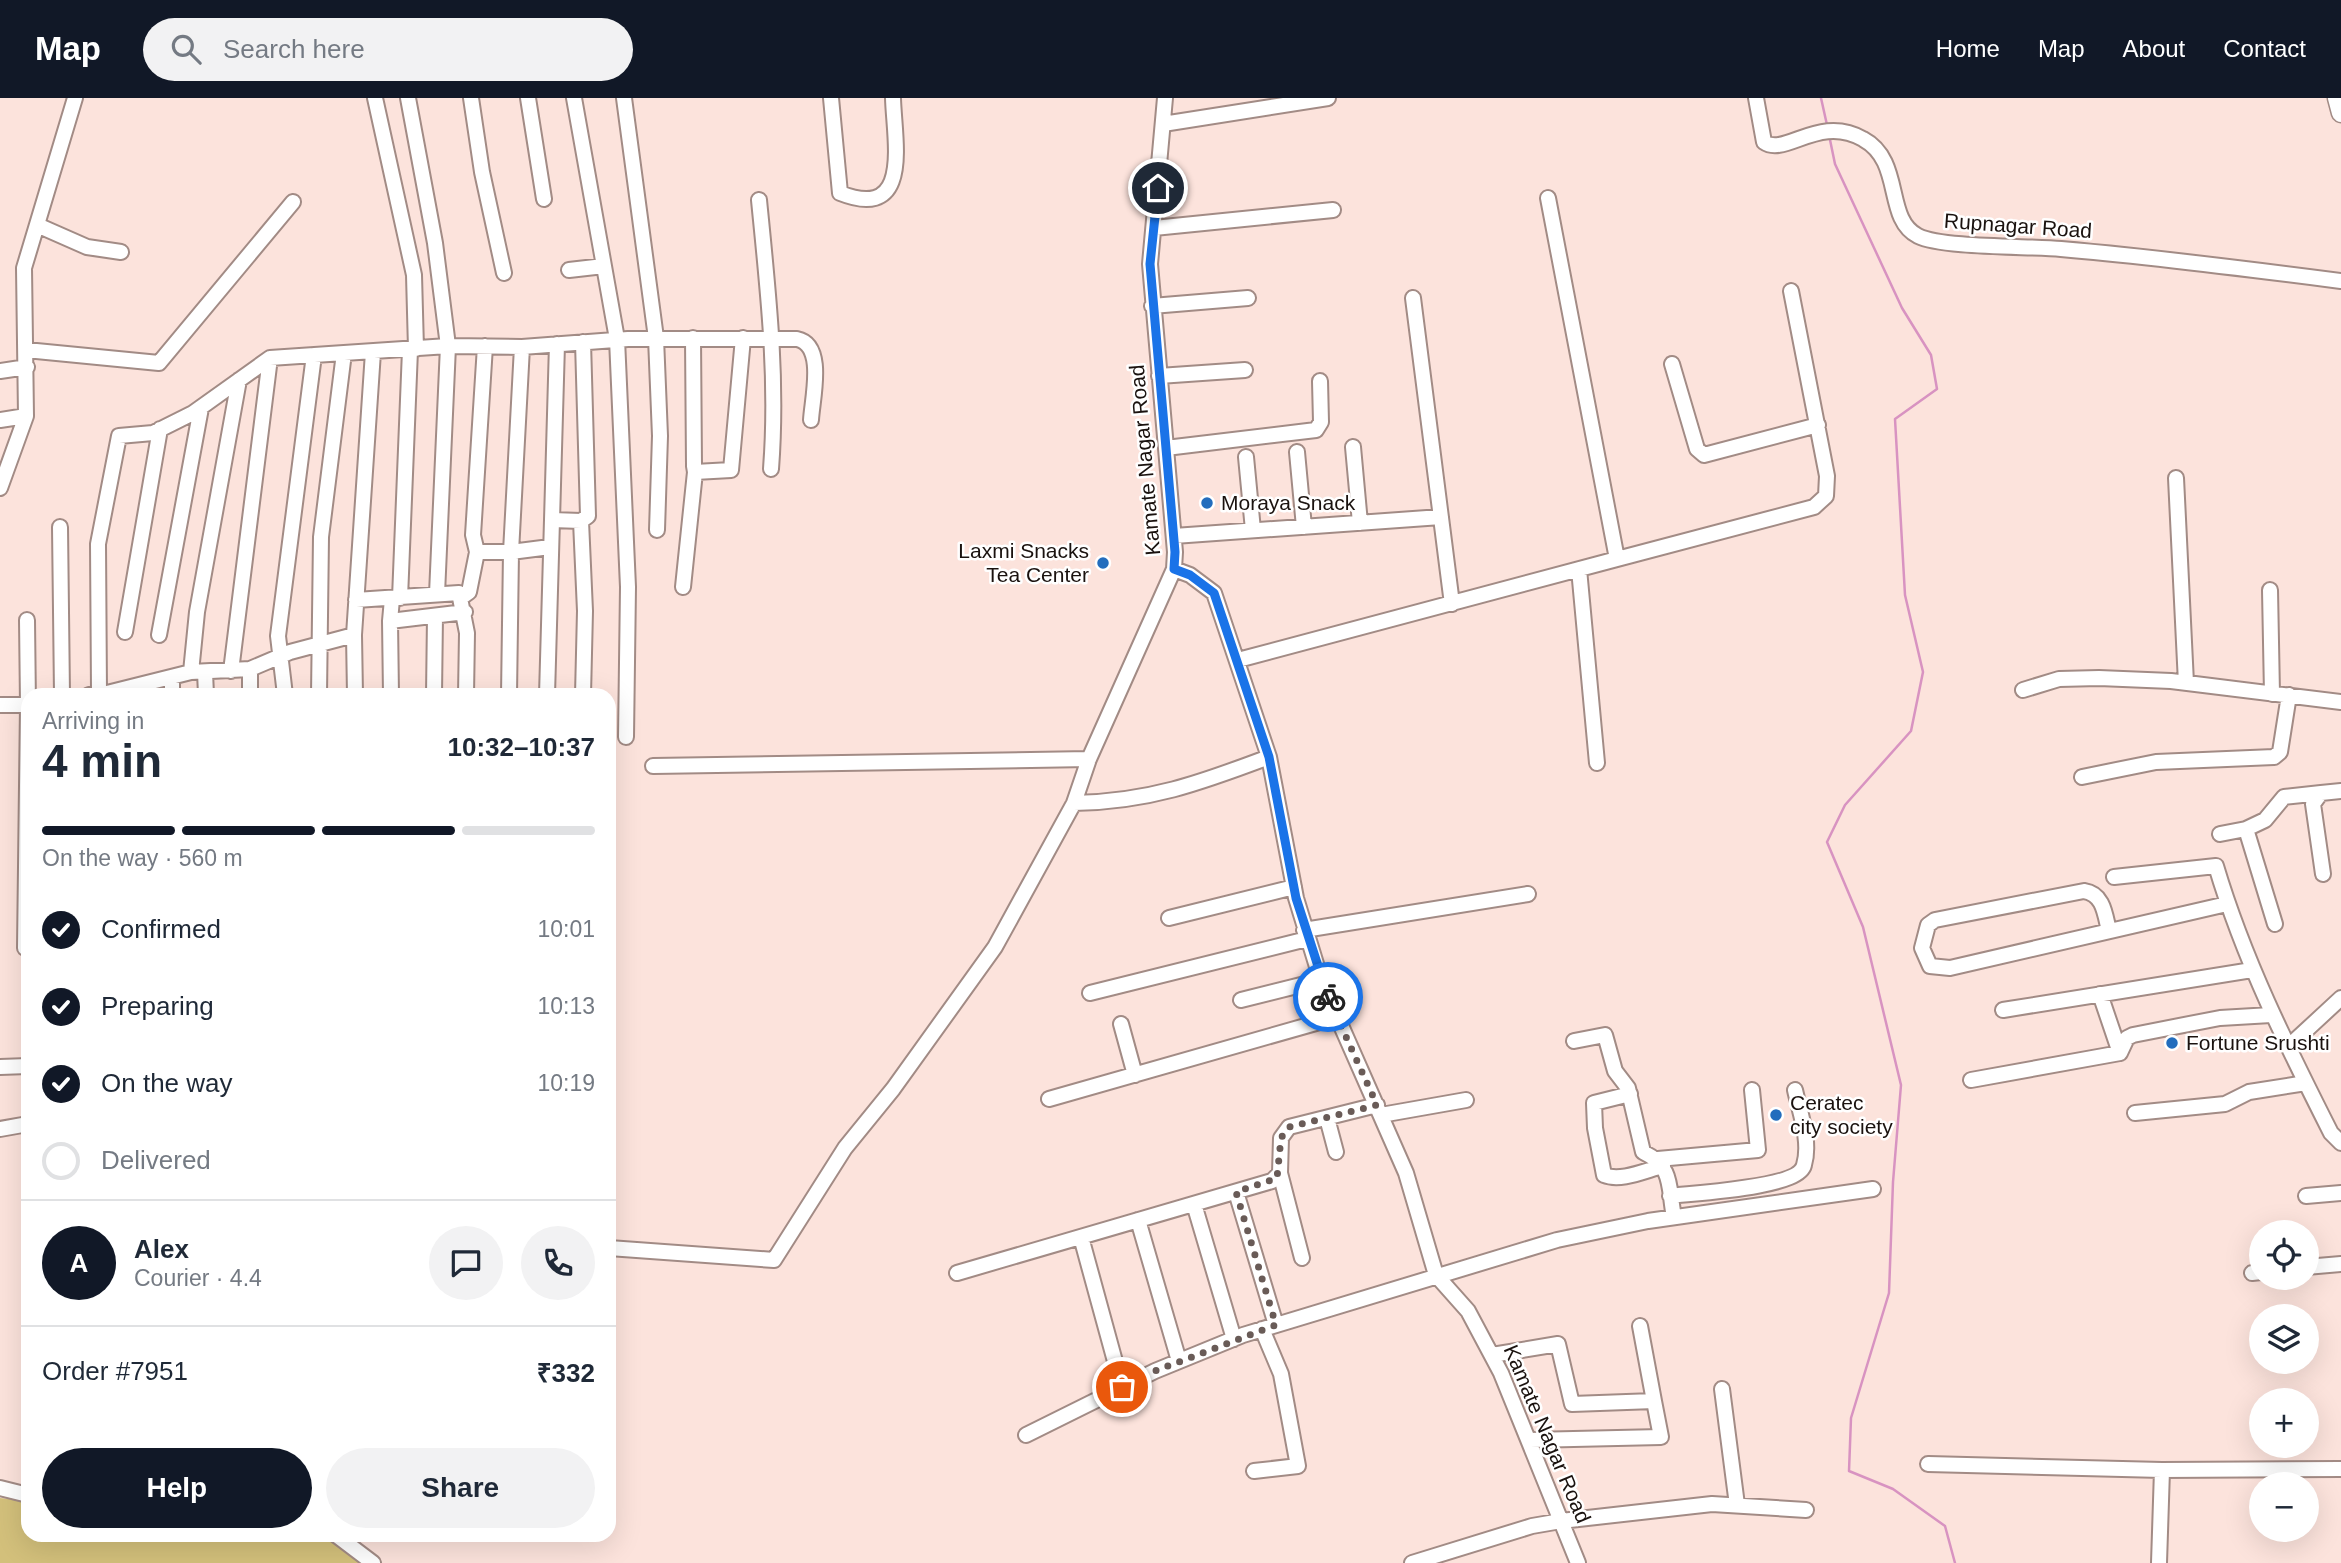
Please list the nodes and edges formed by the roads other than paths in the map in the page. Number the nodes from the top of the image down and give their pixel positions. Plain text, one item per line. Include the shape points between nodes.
1 (75, 98) edge
2 (374, 98) edge
3 (408, 98) edge
4 (471, 98) edge
5 (528, 98) edge
6 (574, 98) edge
7 (624, 98) edge
8 (831, 98) edge
9 (893, 98) edge
10 (1165, 98) edge
11 (1328, 98) edge
12 (1756, 98) edge
13 (2337, 98) edge
14 (2341, 113) edge
15 (1163, 124) junction
16 (1548, 198) dead end
17 (544, 199) dead end
18 (759, 200) dead end
19 (293, 202) dead end
20 (1334, 210) dead end
21 (37, 225) junction
22 (1154, 228) junction
23 (121, 251) dead end
24 (604, 266) junction
25 (569, 270) dead end
26 (504, 273) dead end
27 (2341, 281) edge
28 (1791, 291) dead end
29 (1248, 298) dead end
30 (1413, 298) dead end
31 (1153, 306) junction
32 (656, 338) junction
33 (694, 338) junction
34 (743, 338) junction
35 (773, 339) junction
36 (617, 340) junction
37 (583, 342) junction
38 (557, 344) junction
39 (448, 346) junction
40 (485, 346) junction
41 (522, 347) junction
42 (413, 349) junction
43 (26, 351) junction
44 (373, 352) junction
45 (344, 353) junction
46 (314, 355) junction
47 (270, 358) junction
48 (1672, 364) dead end
49 (27, 367) junction
50 (1245, 370) dead end
51 (0, 372) edge
52 (1159, 376) junction
53 (239, 380) junction
54 (1320, 381) dead end
55 (201, 408) junction
56 (26, 416) junction
57 (811, 420) dead end
58 (0, 421) edge
59 (1818, 425) junction
60 (160, 429) junction
61 (1353, 447) dead end
62 (1166, 448) junction
63 (1297, 452) dead end
64 (1246, 457) dead end
65 (771, 469) dead end
66 (695, 472) junction
67 (2176, 478) dead end
68 (0, 488) edge
69 (1441, 517) junction
70 (552, 520) junction
71 (581, 521) junction
72 (1360, 523) junction
73 (60, 527) dead end
74 (1304, 527) junction
75 (657, 530) dead end
76 (1253, 530) junction
77 (1174, 536) junction
78 (550, 547) junction
79 (477, 552) junction
80 (511, 552) junction
81 (1617, 559) junction
82 (1174, 569) junction
83 (1579, 569) junction
84 (683, 587) dead end
85 (2270, 590) dead end
86 (438, 594) junction
87 (462, 597) junction
88 (396, 599) junction
89 (356, 600) junction
90 (1452, 604) junction
91 (465, 612) junction
92 (435, 615) junction
93 (27, 620) dead end
94 (390, 621) junction
95 (125, 632) dead end
96 (159, 635) dead end
97 (354, 635) junction
98 (319, 643) junction
99 (279, 657) junction
100 (1238, 660) junction
101 (250, 669) junction
102 (231, 671) junction
103 (198, 672) junction
104 (172, 677) junction
105 (2186, 683) junction
106 (28, 688) edge
107 (62, 688) edge
108 (96, 688) edge
109 (138, 688) edge
110 (172, 688) edge
111 (204, 688) edge
112 (250, 688) edge
113 (284, 688) edge
114 (319, 688) edge
115 (355, 688) edge
116 (391, 688) edge
117 (434, 688) edge
118 (466, 688) edge
119 (509, 688) edge
120 (547, 688) edge
121 (583, 688) edge
122 (2023, 690) dead end
123 (2272, 694) junction
124 (2289, 695) junction
125 (2341, 702) edge
126 (0, 705) edge
127 (21, 705) edge
128 (626, 737) dead end
129 (1269, 757) junction
130 (1089, 759) junction
131 (1597, 762) dead end
132 (653, 766) dead end
133 (2082, 777) dead end
134 (2341, 791) edge
135 (2321, 793) junction
136 (1073, 803) junction
137 (2246, 829) junction
138 (2220, 834) dead end
139 (2323, 874) dead end
140 (2114, 877) dead end
141 (1294, 887) junction
142 (1528, 894) dead end
143 (2227, 904) junction
144 (1169, 918) dead end
145 (2275, 924) dead end
146 (2109, 931) junction
147 (1306, 934) junction
148 (2252, 970) junction
149 (1321, 980) junction
150 (1090, 993) dead end
151 (2100, 994) junction
152 (2341, 998) edge
153 (1241, 1000) dead end
154 (2003, 1010) dead end
155 (2272, 1016) junction
156 (1336, 1017) junction
157 (1121, 1024) dead end
158 (1574, 1041) dead end
159 (2288, 1047) junction
160 (2120, 1053) junction
161 (21, 1066) edge
162 (0, 1067) edge
163 (1135, 1075) junction
164 (1971, 1080) dead end
165 (2305, 1083) junction
166 (1752, 1090) dead end
167 (1795, 1090) dead end
168 (1630, 1094) junction
169 (1049, 1099) dead end
170 (1466, 1100) dead end
171 (1379, 1110) junction
172 (2135, 1113) dead end
173 (1327, 1118) junction
174 (21, 1125) edge
175 (0, 1129) edge
176 (2341, 1143) edge
177 (1336, 1153) dead end
178 (1660, 1162) junction
179 (1280, 1173) junction
180 (1873, 1189) dead end
181 (1236, 1192) junction
182 (2341, 1193) edge
183 (1670, 1196) junction
184 (2306, 1196) dead end
185 (1194, 1204) junction
186 (1674, 1217) junction
187 (1138, 1220) junction
188 (1081, 1237) junction
189 (616, 1249) edge
190 (1302, 1258) dead end
191 (2341, 1264) edge
192 (2319, 1266) edge
193 (957, 1273) dead end
194 (1436, 1275) junction
195 (1640, 1326) dead end
196 (1269, 1327) junction
197 (1234, 1339) junction
198 (1492, 1355) junction
199 (1179, 1361) junction
200 (1122, 1387) junction
201 (1722, 1390) dead end
202 (1654, 1401) junction
203 (1026, 1436) dead end
204 (1530, 1440) junction
205 (1928, 1464) dead end
206 (2341, 1469) edge
207 (2162, 1470) junction
208 (1254, 1471) dead end
209 (0, 1488) edge
210 (21, 1493) edge
211 (1737, 1505) junction
212 (1806, 1510) dead end
213 (1561, 1521) junction
214 (354, 1542) edge
215 (373, 1563) edge
216 (1412, 1563) edge
217 (1578, 1563) edge
218 (2159, 1563) edge

1 - 21 street
2 - 42 street via 414,275
3 - 39 street via 435,243
4 - 26 street
5 - 17 street
6 - 24 street
7 - 32 street
8 - 9 street via 840,193 865,200 884,194 896,179
10 - 15 street, Kamate Nagar Road
11 - 15 street
12 - 27 street, Rupnagar Road via 1763,142 1770,147 1826,130 1865,139 1882,155 1900,215 1916,236
13 - 14 main road
15 - 22 street, Kamate Nagar Road
16 - 81 street
18 - 35 street
19 - 43 street via 159,363
20 - 22 street
21 - 23 street via 87,247
21 - 43 street via 23,284
22 - 31 street, Kamate Nagar Road via 1150,264
24 - 25 street
24 - 36 street
28 - 59 street
29 - 31 street
30 - 69 street
31 - 52 street, Kamate Nagar Road
32 - 33 street
32 - 36 street
32 - 75 street
33 - 34 street
33 - 66 street
34 - 35 street
34 - 66 street via 731,470
35 - 57 street via 805,340 812,348
35 - 65 street
36 - 37 street
36 - 128 street via 628,561
37 - 38 street
37 - 71 street via 588,516
38 - 41 street
38 - 70 street
39 - 40 street
39 - 42 street
39 - 86 street
40 - 41 street
40 - 79 street via 473,535
41 - 80 street
42 - 44 street
42 - 88 street
43 - 49 street
44 - 45 street
44 - 89 street
45 - 46 street
45 - 98 street via 321,537
46 - 47 street
46 - 99 street via 288,543
47 - 53 street
47 - 102 street
48 - 59 street via 1697,449 1704,455
49 - 51 street
49 - 56 street
50 - 52 street
52 - 62 street, Kamate Nagar Road
53 - 55 street
53 - 103 street via 197,612
54 - 62 street via 1321,422 1316,430
55 - 60 street
55 - 96 street
56 - 58 street
56 - 68 street
59 - 81 street via 1828,487 1820,503
60 - 95 street
60 - 108 street via 119,436 98,544
61 - 72 street
62 - 77 street, Kamate Nagar Road
63 - 74 street
64 - 76 street
66 - 84 street
67 - 105 street
69 - 72 street
69 - 90 street
70 - 71 street
70 - 78 street
71 - 121 street
72 - 74 street
73 - 107 street
74 - 76 street
76 - 77 street
77 - 82 street, Kamate Nagar Road
78 - 80 street
78 - 120 street
79 - 80 street
79 - 87 street via 469,592
80 - 119 street
81 - 83 street
82 - 100 street, Kamate Nagar Road via 1214,593
82 - 130 street
83 - 90 street
83 - 131 street
85 - 123 street
86 - 87 street via 454,592
86 - 88 street
87 - 91 street
88 - 89 street
88 - 94 street
89 - 97 street
90 - 100 street
91 - 92 street
91 - 118 street
92 - 94 street
92 - 117 street
93 - 106 street
94 - 116 street
97 - 98 street
97 - 115 street
98 - 99 street
98 - 114 street
99 - 101 street
99 - 113 street
100 - 129 street, Kamate Nagar Road
101 - 102 street
101 - 112 street
102 - 103 street
103 - 104 street
103 - 111 street
104 - 109 street
104 - 110 street
105 - 122 street via 2059,679
105 - 123 street
123 - 124 street
124 - 125 street
124 - 133 street via 2280,752 2274,757 2156,762
126 - 127 street
129 - 136 street via 1220,778 1147,798
129 - 141 street, Kamate Nagar Road
130 - 132 street
130 - 136 street
134 - 135 street
135 - 137 street via 2284,797 2272,814
135 - 139 street via 2315,798 2314,811
136 - 189 street via 995,947 845,1148 774,1260
137 - 138 street
137 - 145 street
140 - 143 street via 2216,866
141 - 144 street
141 - 147 street, Kamate Nagar Road
142 - 147 street
143 - 146 street
143 - 148 street
146 - 146 street via 1939,969 1930,966 1922,948 1928,925 1935,920 2084,891 2101,901
147 - 149 street, Kamate Nagar Road
147 - 150 street
148 - 151 street
148 - 155 street
149 - 153 street
149 - 156 street, Kamate Nagar Road
151 - 154 street
151 - 160 street
152 - 159 street
155 - 159 street
155 - 160 street via 2220,1018 2133,1035
156 - 163 street
156 - 171 street, Kamate Nagar Road
157 - 163 street
158 - 168 street via 1605,1035 1615,1071
159 - 165 street
160 - 164 street
161 - 162 street
163 - 169 street
165 - 172 street via 2249,1092 2225,1104
165 - 176 street
166 - 178 street via 1758,1150
167 - 183 street via 1806,1149 1798,1176 1772,1184
168 - 178 street via 1643,1152
168 - 178 street via 1594,1102 1604,1175 1618,1177
170 - 171 street
171 - 173 street
171 - 194 street, Kamate Nagar Road via 1406,1173
173 - 177 street
173 - 179 street via 1289,1127 1283,1133
174 - 175 street
178 - 183 street
179 - 181 street via 1272,1181
179 - 190 street
180 - 186 street
181 - 185 street
181 - 196 street
182 - 184 street
183 - 186 street
185 - 187 street
185 - 197 street
186 - 194 street via 1557,1240
187 - 188 street
187 - 199 street
188 - 193 street
188 - 200 street
191 - 192 street
194 - 196 street
194 - 198 street, Kamate Nagar Road via 1468,1311
195 - 202 street
196 - 197 street
196 - 208 street via 1298,1466
197 - 199 street
198 - 202 street via 1558,1344 1572,1404
198 - 204 street, Kamate Nagar Road
199 - 200 street
200 - 203 street
201 - 211 street
202 - 204 street via 1661,1437
204 - 213 street, Kamate Nagar Road
205 - 207 street
206 - 207 street
207 - 218 street
209 - 210 street
211 - 212 street
211 - 213 street via 1661,1508
213 - 216 street
213 - 217 street, Kamate Nagar Road
214 - 215 street

